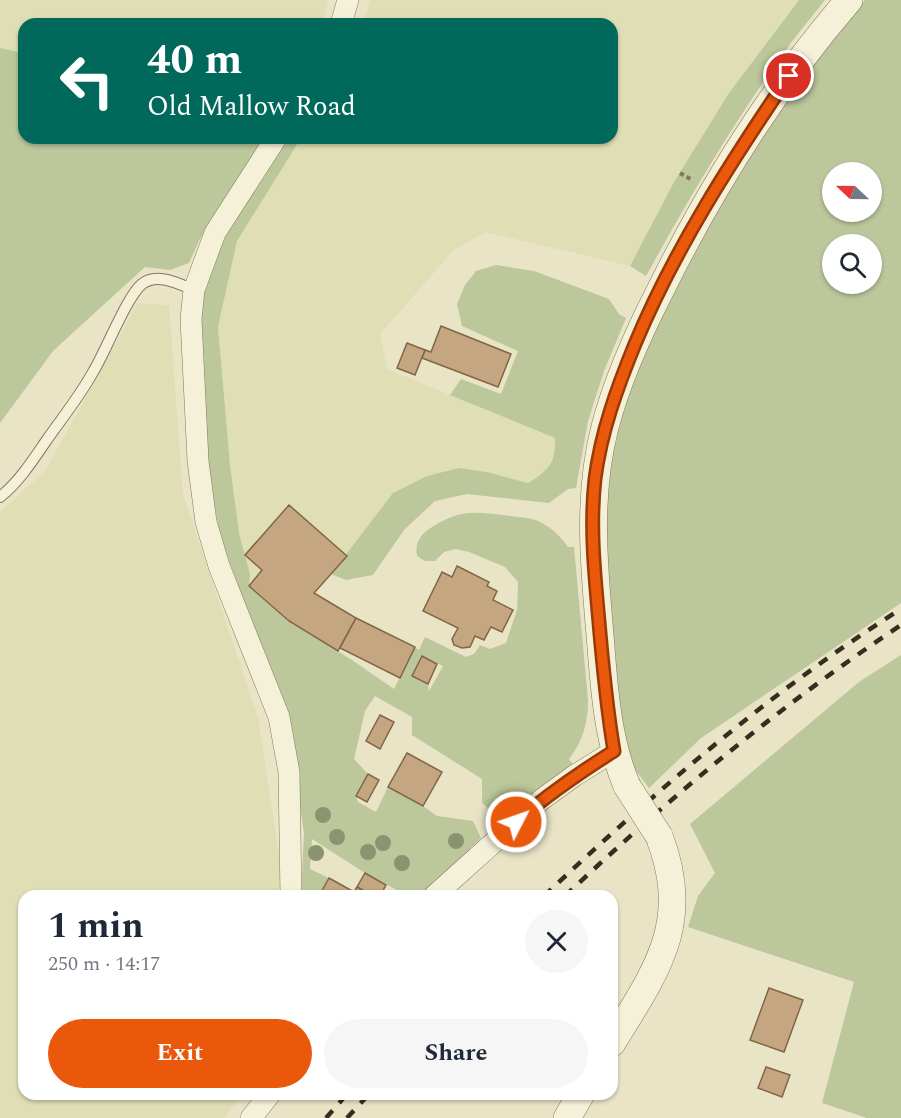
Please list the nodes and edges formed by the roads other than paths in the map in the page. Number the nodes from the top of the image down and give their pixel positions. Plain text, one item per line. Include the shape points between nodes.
1 (348, 0) edge
2 (849, 0) edge
3 (343, 18) edge
4 (272, 144) edge
5 (194, 290) junction
6 (0, 497) edge
7 (614, 751) junction
8 (291, 890) edge
9 (441, 890) edge
10 (618, 1033) edge
11 (265, 1100) edge
12 (578, 1100) edge
13 (251, 1118) edge
14 (567, 1118) edge

1 - 3 street
2 - 7 street via 776,95 683,243 623,373 605,427 595,479 594,572
4 - 5 street via 215,233
5 - 6 lane via 157,278 143,283 133,294 76,399 27,468
5 - 8 street via 193,367 206,522 219,566 279,717 289,772
7 - 9 street via 541,800
7 - 10 street, bridge via 627,786 659,836 671,874 674,901 654,976
11 - 13 street
12 - 14 street

